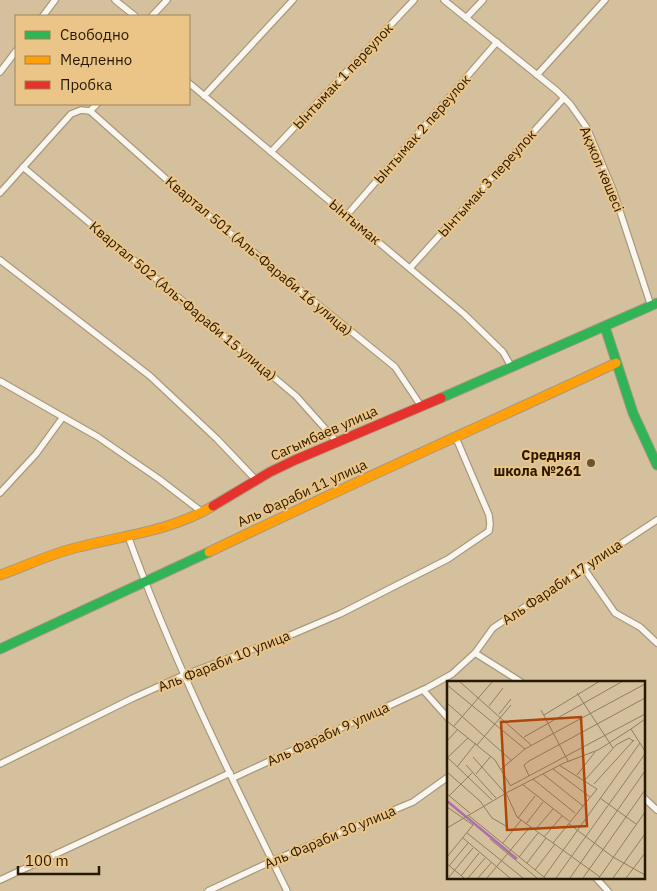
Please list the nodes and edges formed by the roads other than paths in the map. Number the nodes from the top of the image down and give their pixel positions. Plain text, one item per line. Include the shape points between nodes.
1 (55, 0) edge
2 (114, 0) edge
3 (167, 0) edge
4 (293, 0) edge
5 (414, 0) edge
6 (444, 0) edge
7 (483, 0) edge
8 (605, 0) edge
9 (44, 15) edge
10 (134, 15) edge
11 (153, 15) edge
12 (466, 18) junction
13 (497, 42) junction
14 (15, 52) edge
15 (0, 72) edge
16 (537, 75) junction
17 (190, 84) edge
18 (204, 96) junction
19 (564, 98) junction
20 (96, 105) edge
21 (90, 111) junction
22 (271, 152) junction
23 (23, 167) junction
24 (0, 193) edge
25 (347, 215) junction
26 (0, 260) edge
27 (410, 268) junction
28 (654, 305) edge
29 (606, 327) junction
30 (616, 363) junction
31 (512, 368) junction
32 (0, 381) edge
33 (421, 406) junction
34 (63, 418) junction
35 (456, 438) junction
36 (337, 442) junction
37 (657, 465) edge
38 (256, 480) junction
39 (0, 493) edge
40 (202, 512) junction
41 (657, 520) edge
42 (128, 536) junction
43 (583, 568) junction
44 (0, 575) edge
45 (144, 582) junction
46 (657, 643) edge
47 (0, 649) edge
48 (475, 652) junction
49 (184, 675) junction
50 (519, 681) edge
51 (423, 690) junction
52 (447, 717) edge
53 (0, 764) edge
54 (231, 776) junction
55 (447, 778) edge
56 (644, 798) edge
57 (657, 810) edge
58 (272, 860) junction
59 (596, 878) edge
60 (0, 880) edge
61 (208, 891) edge
62 (287, 891) edge
63 (608, 891) edge

1 - 9 street
2 - 10 street
3 - 11 street
4 - 18 street
5 - 22 street, Ынтымак 1 переулок
6 - 12 street, Ақжол көшесі
7 - 12 street
8 - 16 street
12 - 13 street, Ақжол көшесі
13 - 16 street, Ақжол көшесі
13 - 25 street, Ынтымак 2 переулок
14 - 15 street
16 - 19 street, Ақжол көшесі
17 - 18 street, Ынтымак
18 - 22 street, Ынтымак
19 - 27 street, Ынтымак 3 переулок
19 - 28 street, Ақжол көшесі via 587,128
20 - 21 street
21 - 23 street via 71,114
21 - 33 street, Квартал 501 (Аль-Фараби 16 улица) via 193,203 395,367
22 - 25 street, Ынтымак
23 - 24 street
23 - 36 street, Квартал 502 (Аль-Фараби 15 улица) via 296,396
25 - 27 street, Ынтымак
26 - 38 street via 150,376
27 - 31 street, Ынтымак via 492,339
28 - 29 street, Сагымбаев улица
29 - 30 street
29 - 31 street, Сагымбаев улица
30 - 35 street, Аль Фараби 11 улица
30 - 37 street via 633,414
31 - 33 street, Сагымбаев улица
32 - 34 street
33 - 36 street, Сагымбаев улица
34 - 39 street
34 - 40 street via 98,437
35 - 45 street, Аль Фараби 11 улица
35 - 49 street, Аль Фараби 10 улица via 489,515 489,531 448,559 340,614
36 - 38 street, Сагымбаев улица
38 - 40 street, Сагымбаев улица
40 - 42 street, Сагымбаев улица via 161,529
41 - 43 street, Аль Фараби 17 улица
42 - 44 street, Сагымбаев улица via 77,547
42 - 45 street
43 - 46 street via 615,613 640,627
43 - 48 street, Аль Фараби 17 улица via 493,628
45 - 47 street, Аль Фараби 11 улица
45 - 49 street
48 - 50 street
48 - 51 street, Аль Фараби 17 улица via 452,674
49 - 53 street, Аль Фараби 10 улица
49 - 54 street
51 - 52 street
51 - 54 street, Аль Фараби 9 улица
54 - 58 street
54 - 60 street, Аль Фараби 9 улица
55 - 58 street, Аль Фараби 30 улица via 406,805
56 - 57 street
58 - 61 street, Аль Фараби 30 улица
58 - 62 street
59 - 63 street

